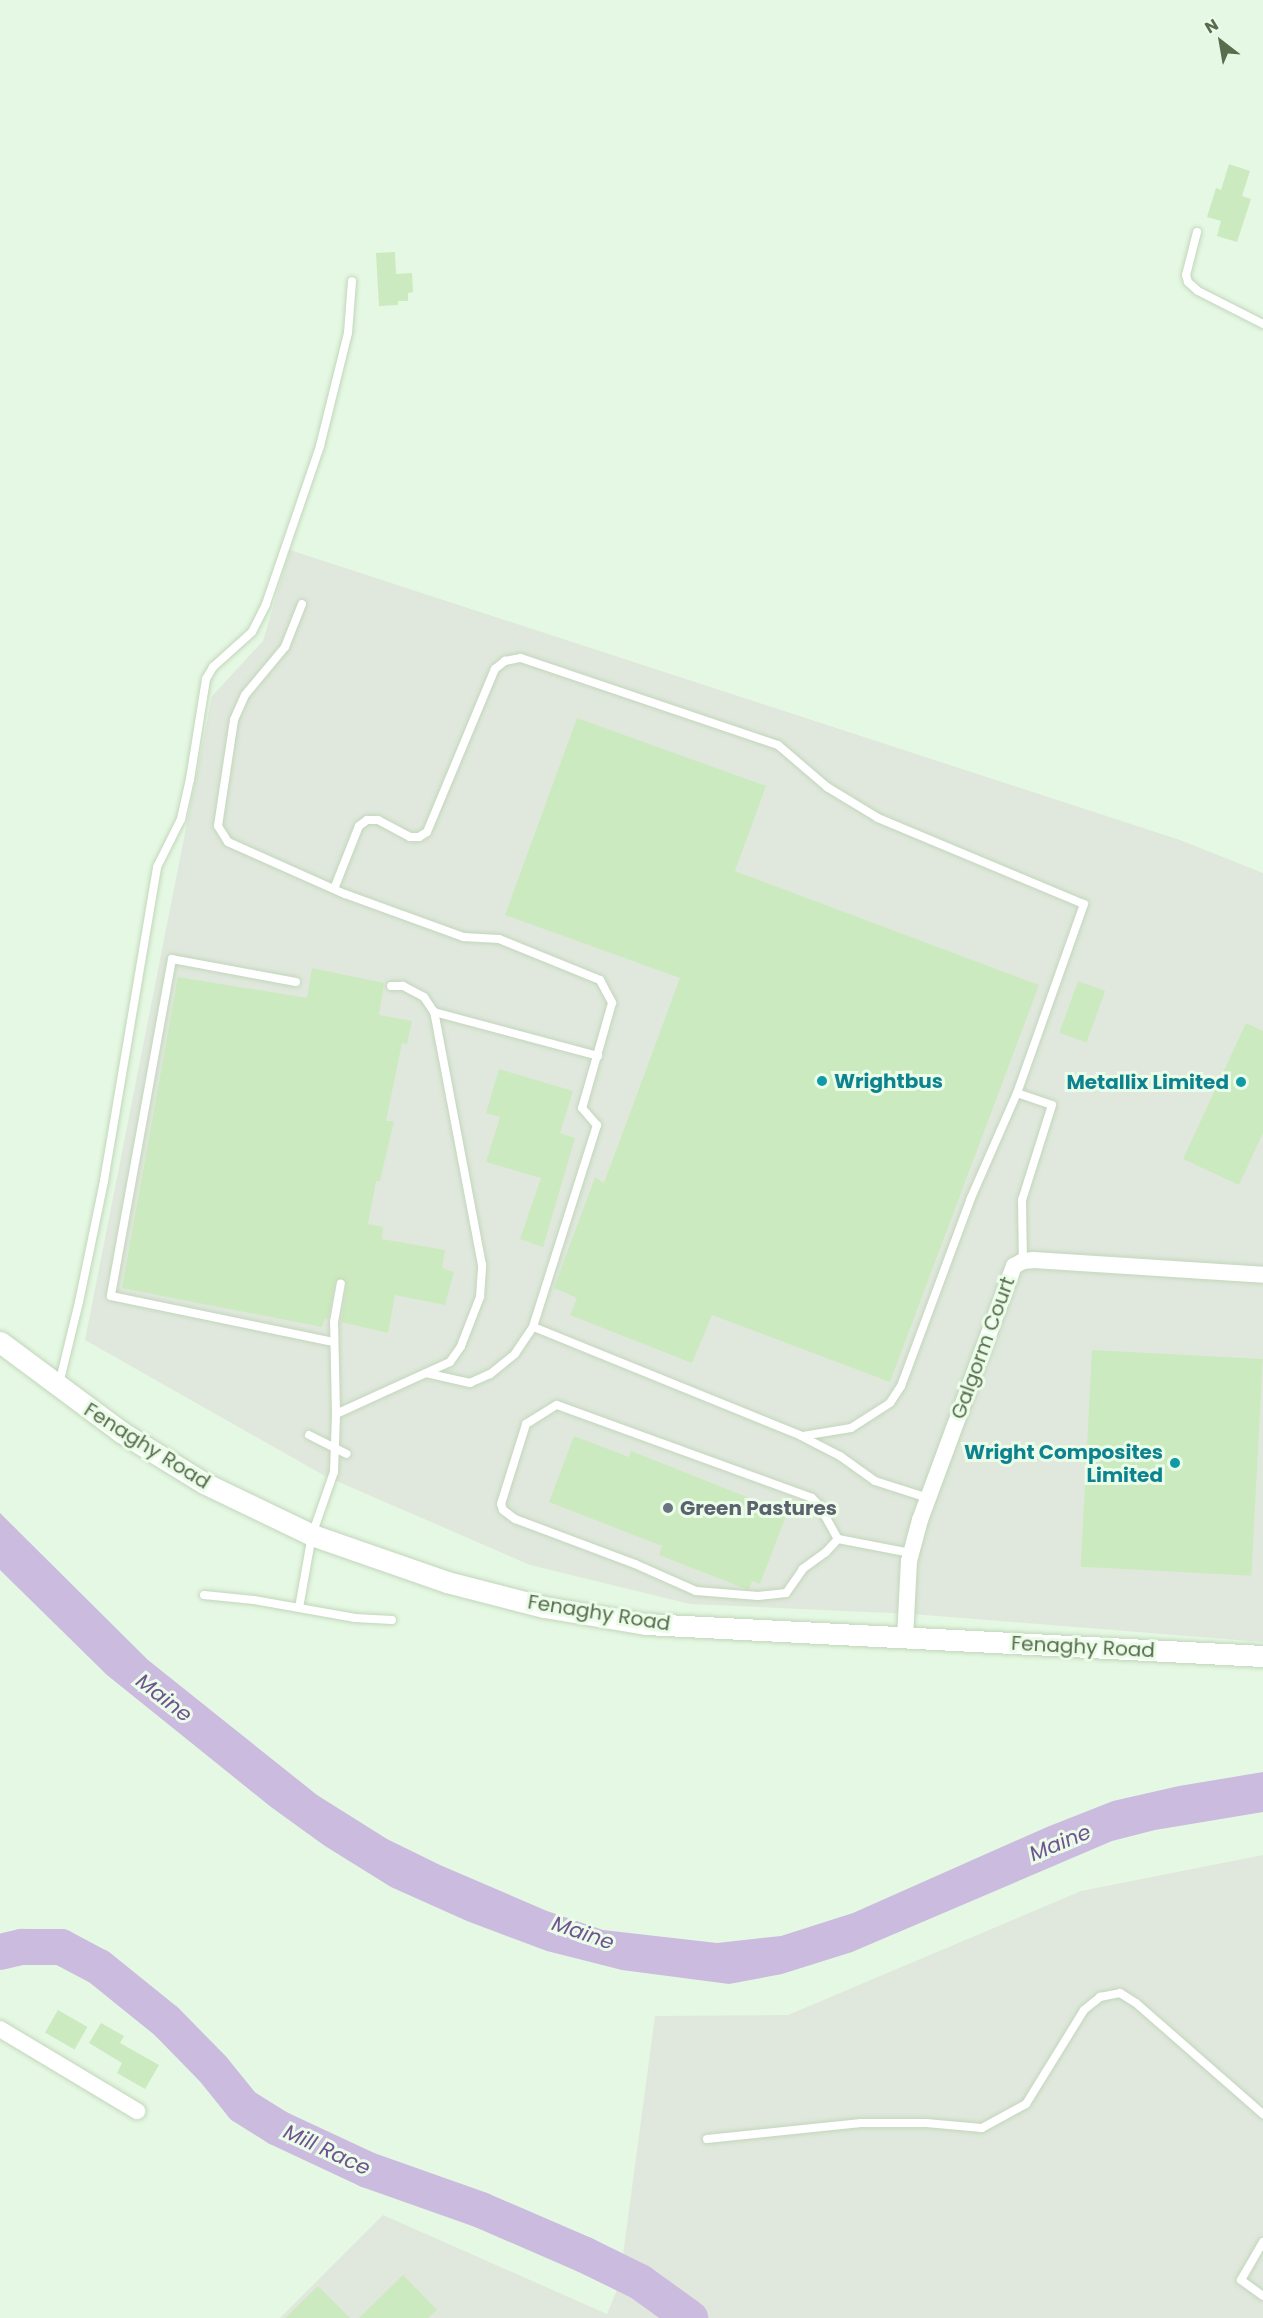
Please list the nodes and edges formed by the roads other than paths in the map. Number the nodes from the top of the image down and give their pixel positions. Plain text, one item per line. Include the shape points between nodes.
1 (1197, 232) dead end
2 (352, 281) dead end
3 (1263, 324) edge
4 (302, 604) dead end
5 (334, 889) junction
6 (296, 982) dead end
7 (391, 986) dead end
8 (434, 1012) junction
9 (598, 1056) junction
10 (1017, 1093) junction
11 (1023, 1261) junction
12 (1263, 1275) edge
13 (341, 1284) dead end
14 (533, 1327) junction
15 (0, 1342) edge
16 (333, 1342) junction
17 (426, 1373) junction
18 (58, 1387) junction
19 (336, 1414) junction
20 (309, 1436) dead end
21 (802, 1436) junction
22 (335, 1447) junction
23 (347, 1454) dead end
24 (928, 1498) junction
25 (312, 1535) junction
26 (838, 1539) junction
27 (911, 1553) junction
28 (204, 1595) dead end
29 (299, 1608) junction
30 (392, 1620) dead end
31 (905, 1639) junction
32 (1263, 1656) edge
33 (0, 2029) edge
34 (137, 2111) dead end
35 (1263, 2114) edge
36 (707, 2139) dead end
37 (1263, 2242) edge
38 (1263, 2296) edge

1 - 3 lane via 1186,275 1188,282
2 - 18 lane via 348,333 320,446 266,604 252,632 213,667 206,679 181,819 157,867 104,1181
4 - 5 lane via 285,647 245,695 234,720 218,826 228,842
5 - 9 lane via 463,937 499,939 600,980 612,1003
5 - 10 lane via 359,826 367,820 378,820 410,837 427,832 495,669 505,661 521,658 778,745 827,787 878,819 1084,904
6 - 16 lane via 172,959 111,1296
7 - 8 lane via 403,986 424,997
8 - 9 lane
8 - 17 lane via 482,1265 480,1297 461,1346 450,1362
9 - 14 lane via 582,1108 597,1125
10 - 11 lane via 1052,1105 1022,1200
10 - 21 lane via 971,1198 901,1386 890,1403 852,1428
11 - 12 street, Galgorm Court
11 - 24 street, Galgorm Court via 1010,1272
13 - 16 lane
14 - 17 lane via 515,1354 490,1374 470,1383
14 - 21 lane
15 - 18 street, Fenaghy Road
16 - 19 lane
17 - 19 lane
18 - 25 street, Fenaghy Road via 204,1483
19 - 22 lane
20 - 22 lane
21 - 24 lane via 840,1456 875,1482
22 - 23 lane
22 - 25 lane via 334,1472
24 - 27 street, Galgorm Court
25 - 29 lane
25 - 31 street, Fenaghy Road via 447,1582 544,1607 646,1624
26 - 26 lane via 812,1498 557,1406 526,1424 501,1504 515,1519 696,1591 758,1596 786,1593 804,1569
26 - 27 lane
27 - 31 street, Galgorm Court
28 - 29 lane
29 - 30 lane
31 - 32 street, Fenaghy Road
33 - 34 street
35 - 36 lane via 1120,1993 1100,1997 1084,2010 1026,2104 982,2128 861,2123
37 - 38 lane via 1241,2280

